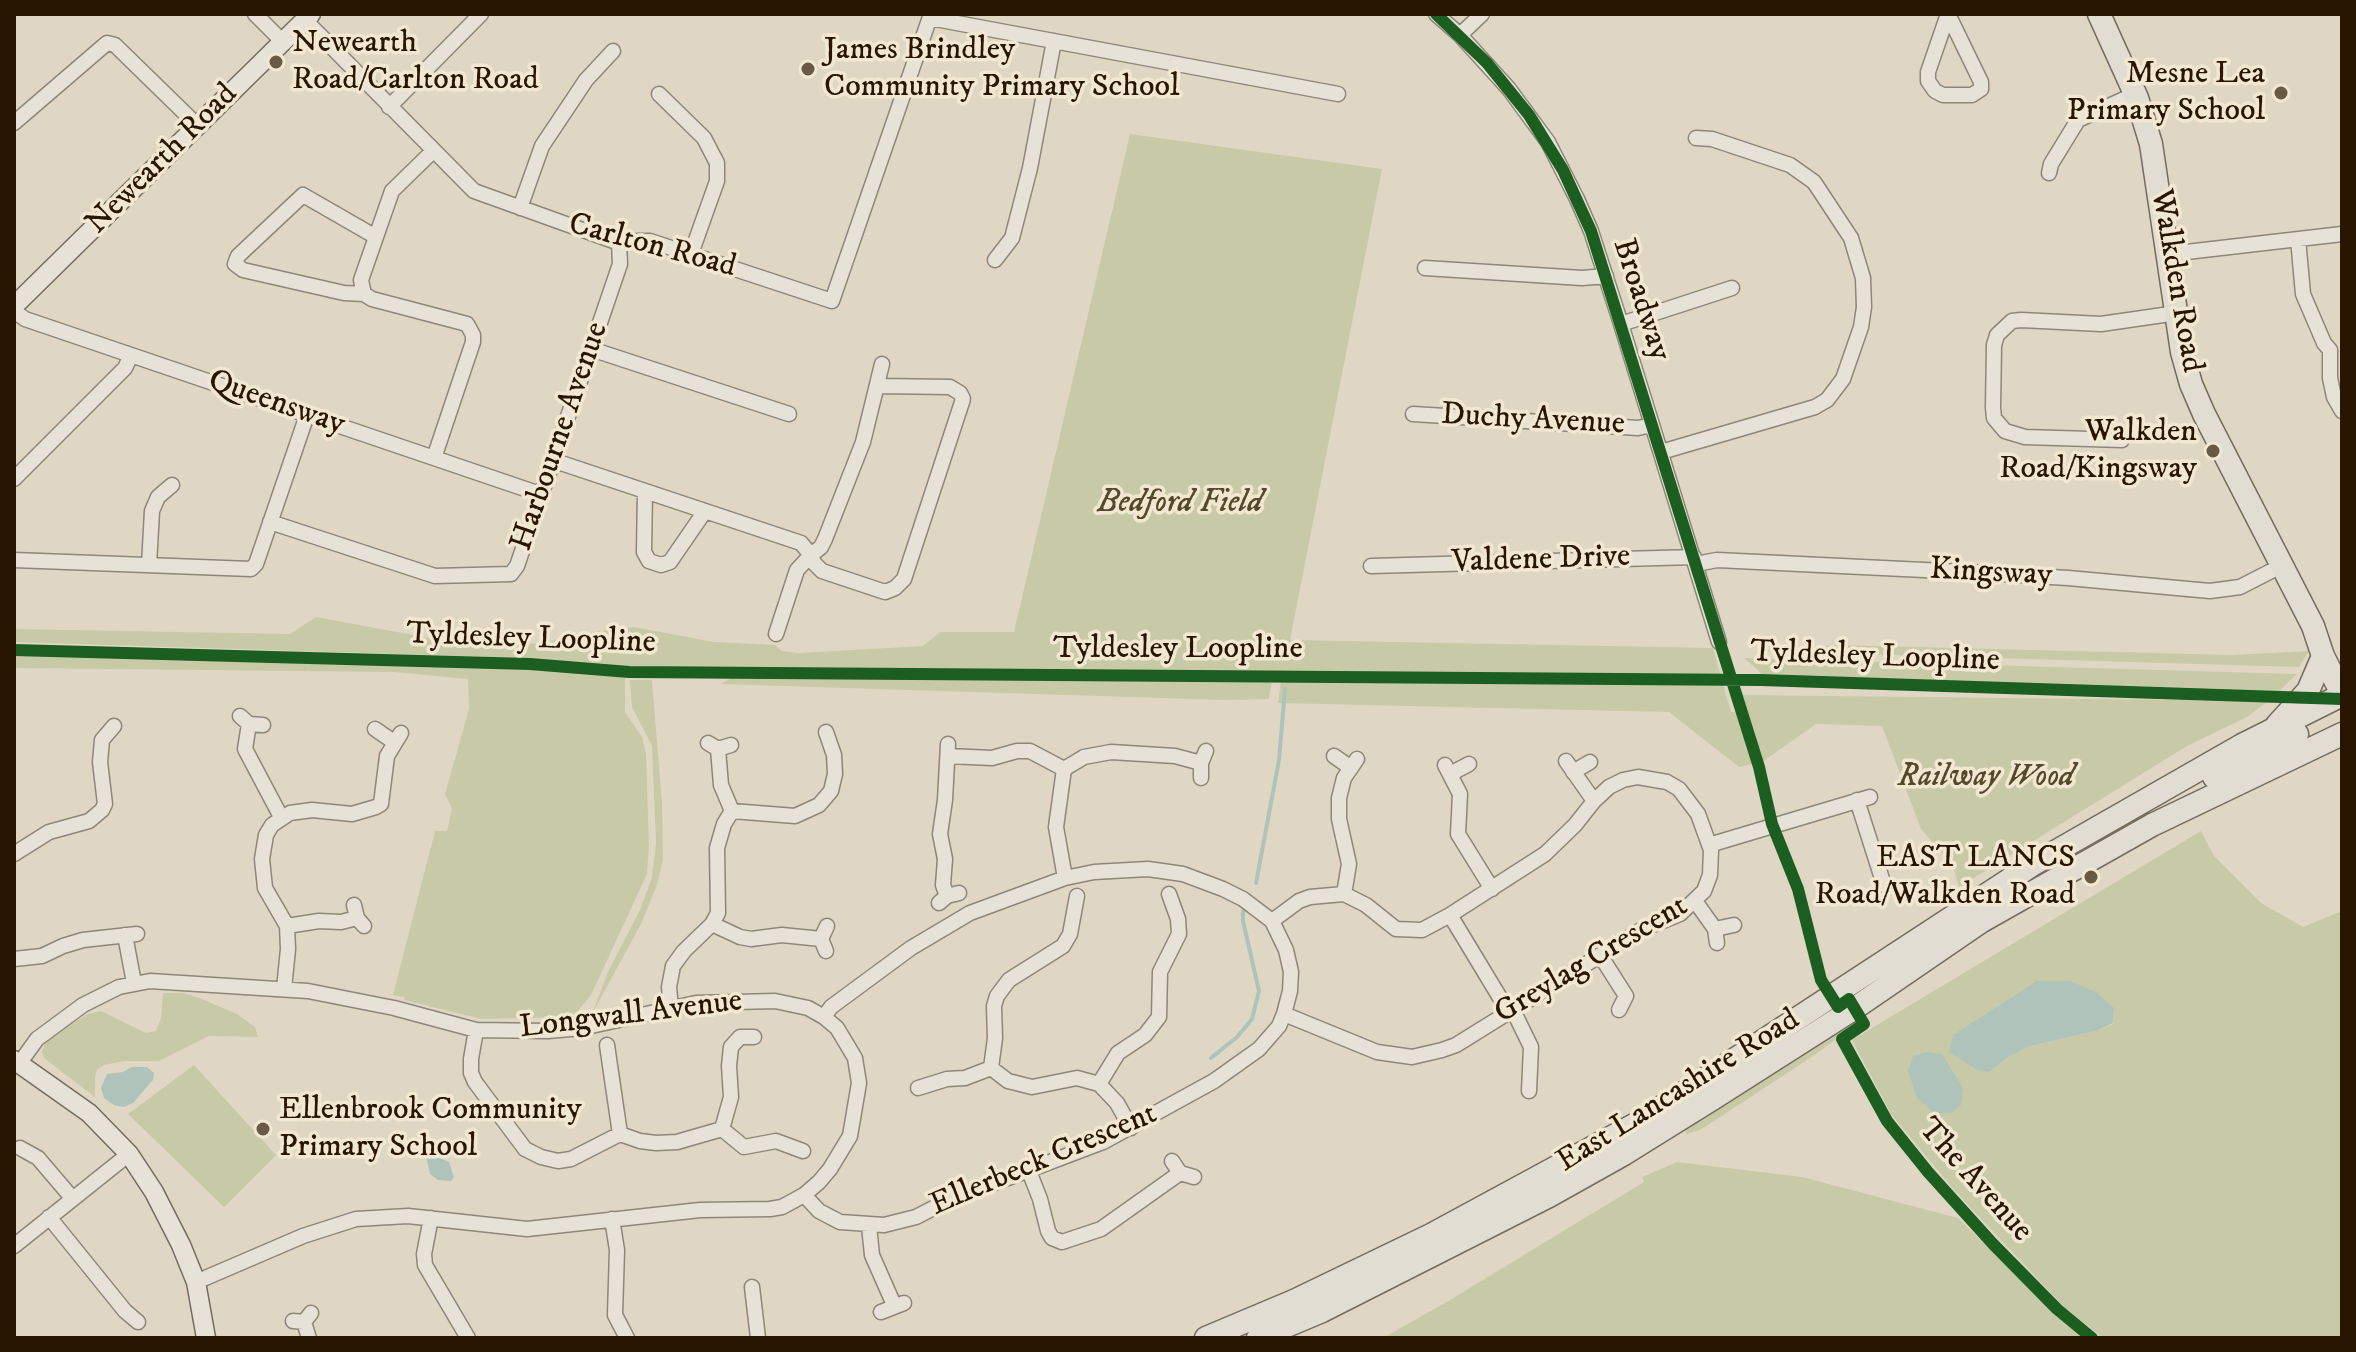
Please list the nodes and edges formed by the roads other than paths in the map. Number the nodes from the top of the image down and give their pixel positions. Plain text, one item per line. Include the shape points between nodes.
1 (255, 14) edge
2 (481, 14) edge
3 (1436, 14) edge
4 (1482, 14) edge
5 (1948, 14) edge
6 (2099, 14) edge
7 (929, 15) edge
8 (308, 17) edge
9 (1460, 35) junction
10 (1054, 41) junction
11 (283, 42) junction
12 (613, 51) dead end
13 (1338, 94) dead end
14 (2135, 94) junction
15 (664, 104) dead end
16 (389, 107) junction
17 (14, 123) edge
18 (198, 126) junction
19 (1696, 138) dead end
20 (433, 151) junction
21 (2049, 173) dead end
22 (520, 208) junction
23 (2342, 234) edge
24 (376, 237) junction
25 (2298, 239) junction
26 (619, 243) junction
27 (691, 254) junction
28 (2169, 254) junction
29 (1003, 256) dead end
30 (1425, 268) dead end
31 (1606, 276) junction
32 (1732, 288) dead end
33 (364, 294) junction
34 (14, 309) edge
35 (2177, 313) junction
36 (1621, 324) junction
37 (591, 349) junction
38 (2336, 352) edge
39 (131, 355) junction
40 (882, 364) dead end
41 (878, 386) junction
42 (2342, 411) edge
43 (789, 414) dead end
44 (1413, 414) dead end
45 (307, 415) junction
46 (1652, 425) junction
47 (2122, 440) dead end
48 (1661, 452) junction
49 (434, 458) junction
50 (552, 460) junction
51 (14, 479) edge
52 (175, 483) dead end
53 (645, 491) junction
54 (540, 494) junction
55 (705, 511) junction
56 (270, 522) junction
57 (811, 555) junction
58 (14, 560) edge
59 (1695, 560) junction
60 (149, 565) junction
61 (1371, 566) dead end
62 (2281, 566) junction
63 (776, 634) dead end
64 (1719, 642) dead end
65 (2335, 652) edge
66 (2342, 695) edge
67 (2342, 712) edge
68 (251, 722) dead end
69 (114, 726) dead end
70 (375, 729) dead end
71 (2274, 729) junction
72 (826, 732) dead end
73 (2342, 734) edge
74 (719, 746) dead end
75 (2315, 747) junction
76 (2342, 748) edge
77 (1334, 756) dead end
78 (1590, 762) dead end
79 (1202, 764) dead end
80 (1469, 764) dead end
81 (1064, 769) junction
82 (1594, 801) junction
83 (732, 811) junction
84 (281, 817) junction
85 (2068, 844) junction
86 (1709, 845) junction
87 (14, 854) edge
88 (1065, 878) junction
89 (1884, 885) dead end
90 (1492, 889) junction
91 (1344, 894) junction
92 (1077, 896) dead end
93 (948, 897) dead end
94 (1176, 898) dead end
95 (1695, 901) junction
96 (1450, 915) junction
97 (358, 916) dead end
98 (1272, 921) junction
99 (712, 924) junction
100 (1734, 925) dead end
101 (287, 926) junction
102 (825, 939) dead end
103 (1600, 955) junction
104 (14, 959) edge
105 (134, 983) junction
106 (284, 989) junction
107 (671, 1008) junction
108 (1510, 1010) junction
109 (1619, 1010) dead end
110 (1284, 1014) junction
111 (824, 1017) junction
112 (476, 1030) junction
113 (754, 1037) dead end
114 (607, 1045) dead end
115 (17, 1062) edge
116 (991, 1068) junction
117 (1099, 1084) junction
118 (918, 1088) dead end
119 (1529, 1091) dead end
120 (1131, 1128) junction
121 (722, 1129) junction
122 (620, 1134) junction
123 (20, 1148) dead end
124 (803, 1151) dead end
125 (129, 1154) junction
126 (1029, 1171) junction
127 (1182, 1171) dead end
128 (804, 1195) junction
129 (73, 1199) junction
130 (49, 1217) junction
131 (431, 1218) junction
132 (612, 1219) junction
133 (869, 1226) junction
134 (14, 1246) edge
135 (196, 1282) junction
136 (752, 1287) dead end
137 (893, 1307) dead end
138 (302, 1319) dead end
139 (138, 1322) dead end
140 (206, 1338) edge
141 (309, 1338) edge
142 (468, 1338) edge
143 (627, 1338) edge
144 (758, 1338) edge
145 (1206, 1338) edge
146 (1258, 1338) edge

1 - 11 street
2 - 16 street
3 - 9 street, Broadway
4 - 9 street
5 - 5 street via 1981,82 1972,95 1943,95 1928,81
6 - 14 main road, Walkden Road
7 - 10 street
7 - 27 street, Carlton Road via 832,301
8 - 11 main road, Newearth Road
8 - 16 street, Carlton Road
9 - 31 street, Broadway via 1548,142
10 - 13 street
10 - 29 street via 1030,168
11 - 18 main road, Newearth Road
12 - 22 street via 586,80 542,146
14 - 21 street via 2078,120
14 - 28 main road, Walkden Road via 2151,144
15 - 27 street via 710,145 717,163 717,181
16 - 20 street, Carlton Road
17 - 18 street via 107,43
18 - 34 main road, Newearth Road
19 - 48 street via 1790,165 1814,182 1851,238 1863,278 1864,307 1843,379 1827,400
20 - 22 street, Carlton Road via 474,191
20 - 24 street via 392,191
22 - 26 street, Carlton Road
23 - 25 street
24 - 33 street via 361,280
24 - 33 street via 303,195 235,260 243,270
25 - 28 street
25 - 38 street via 2303,294 2324,343
26 - 27 street, Carlton Road via 650,241
26 - 37 street, Harbourne Avenue via 620,264
28 - 35 main road, Walkden Road
30 - 31 street
31 - 36 street, Broadway
32 - 36 street
33 - 49 street via 462,321 472,329 473,342
34 - 39 street, Queensway via 25,319
35 - 47 street via 2101,324 2012,321 1997,335 1993,408 2005,431 2025,437
35 - 62 main road, Walkden Road via 2182,352 2204,414
36 - 46 street, Broadway
37 - 43 street
37 - 50 street, Harbourne Avenue
38 - 42 street via 2328,366
39 - 45 street, Queensway
39 - 51 street via 125,368
40 - 41 street
41 - 57 street via 867,432 825,539
41 - 57 street via 950,387 963,399 904,579 893,590 877,590 822,571
44 - 46 street, Duchy Avenue
45 - 49 street, Queensway
45 - 56 street
46 - 48 street, Broadway
48 - 59 street, Broadway
49 - 54 street, Queensway
50 - 53 street
50 - 54 street, Harbourne Avenue
52 - 60 street via 158,497 152,511
53 - 55 street
53 - 55 street via 644,552 649,561 661,565 670,562
54 - 56 street, Harbourne Avenue via 517,566 504,576 426,574
55 - 57 street via 796,541
56 - 60 street via 251,569
57 - 63 street via 797,570
58 - 60 street
59 - 61 street, Valdene Drive
59 - 62 street, Kingsway via 1999,574 2210,591 2240,587
59 - 64 street, Broadway
62 - 65 main road, Walkden Road via 2313,626
65 - 66 main road, Walkden Road
65 - 71 main road
66 - 71 main road, East Lancashire Road
67 - 85 main road via 2103,835
68 - 84 street via 245,749
69 - 87 street via 102,740 102,810 89,821 49,832
70 - 84 street via 398,738 387,756 385,802 352,814 300,810
71 - 85 main road, East Lancashire Road
72 - 83 street via 837,746 834,781 822,810 795,816
73 - 75 main road, East Lancashire Road
74 - 83 street via 721,785
75 - 76 main road
75 - 146 main road, East Lancashire Road via 2152,825 1982,921 1855,1008 1599,1168 1436,1255
77 - 91 street via 1354,763 1340,789 1338,808 1348,855
78 - 82 street via 1570,767
79 - 81 street via 1175,756 1111,752 1084,757
80 - 90 street via 1448,770 1460,794 1458,834
81 - 88 street via 1056,827
81 - 93 street via 1030,751 988,758 948,750 940,834
82 - 86 street, Greylag Crescent via 1623,780 1667,782 1698,814
82 - 90 street, Greylag Crescent via 1545,854
83 - 99 street via 719,839 719,902
84 - 101 street via 266,835 263,873
85 - 145 main road, East Lancashire Road via 1636,1124 1431,1235
86 - 89 street via 1864,798
86 - 95 street, Greylag Crescent via 1710,875
88 - 98 street via 1119,869 1183,874 1243,899
88 - 111 street via 970,913 911,948
90 - 96 street, Greylag Crescent
91 - 96 street, Greylag Crescent via 1405,931 1422,930
91 - 98 street via 1299,901
92 - 116 street via 1067,915 1070,934 1063,946 1009,980 997,996
94 - 117 street via 1179,934 1160,972 1159,1017 1145,1035 1118,1053
95 - 100 street via 1716,936
95 - 103 street, Greylag Crescent
96 - 108 street
97 - 101 street
98 - 110 street, Ellerbeck Crescent via 1289,962
99 - 102 street via 751,939
99 - 107 street via 673,966
101 - 106 street
103 - 108 street, Greylag Crescent
103 - 109 street via 1634,996
104 - 105 street via 42,956 83,940 131,935
105 - 106 street, Longwall Avenue
105 - 115 street, Longwall Avenue via 83,1005 37,1039
106 - 112 street, Longwall Avenue via 375,1004
107 - 111 street, Longwall Avenue via 775,1001
107 - 112 street, Longwall Avenue via 582,1028
108 - 110 street, Greylag Crescent via 1456,1045 1412,1057 1377,1052
108 - 119 street via 1529,1040 1536,1072
110 - 120 street, Ellerbeck Crescent via 1273,1034 1246,1060
111 - 128 street via 855,1058 857,1102 843,1150
112 - 122 street via 471,1073 525,1149 565,1161
113 - 121 street via 740,1037 731,1047 731,1097
114 - 122 street via 603,1063
115 - 125 main road via 89,1113
116 - 117 street via 1008,1081 1032,1087 1077,1078
116 - 118 street via 965,1078 934,1076
117 - 120 street
120 - 126 street, Ellerbeck Crescent
121 - 122 street via 677,1142 640,1141
121 - 124 street via 744,1147 776,1141
123 - 129 street via 38,1158
125 - 129 street
125 - 135 main road via 168,1216
126 - 127 street via 1048,1231 1062,1242 1101,1229
126 - 133 street, Ellerbeck Crescent via 916,1217
128 - 132 street via 770,1209
128 - 133 street, Ellerbeck Crescent via 829,1217
129 - 130 street
130 - 134 street
130 - 139 street
131 - 132 street via 527,1229
131 - 135 street via 382,1216 345,1222
131 - 142 street via 425,1265
132 - 143 street via 617,1250 615,1315
133 - 137 street via 874,1264
135 - 140 main road
136 - 144 street via 748,1310
138 - 141 street

